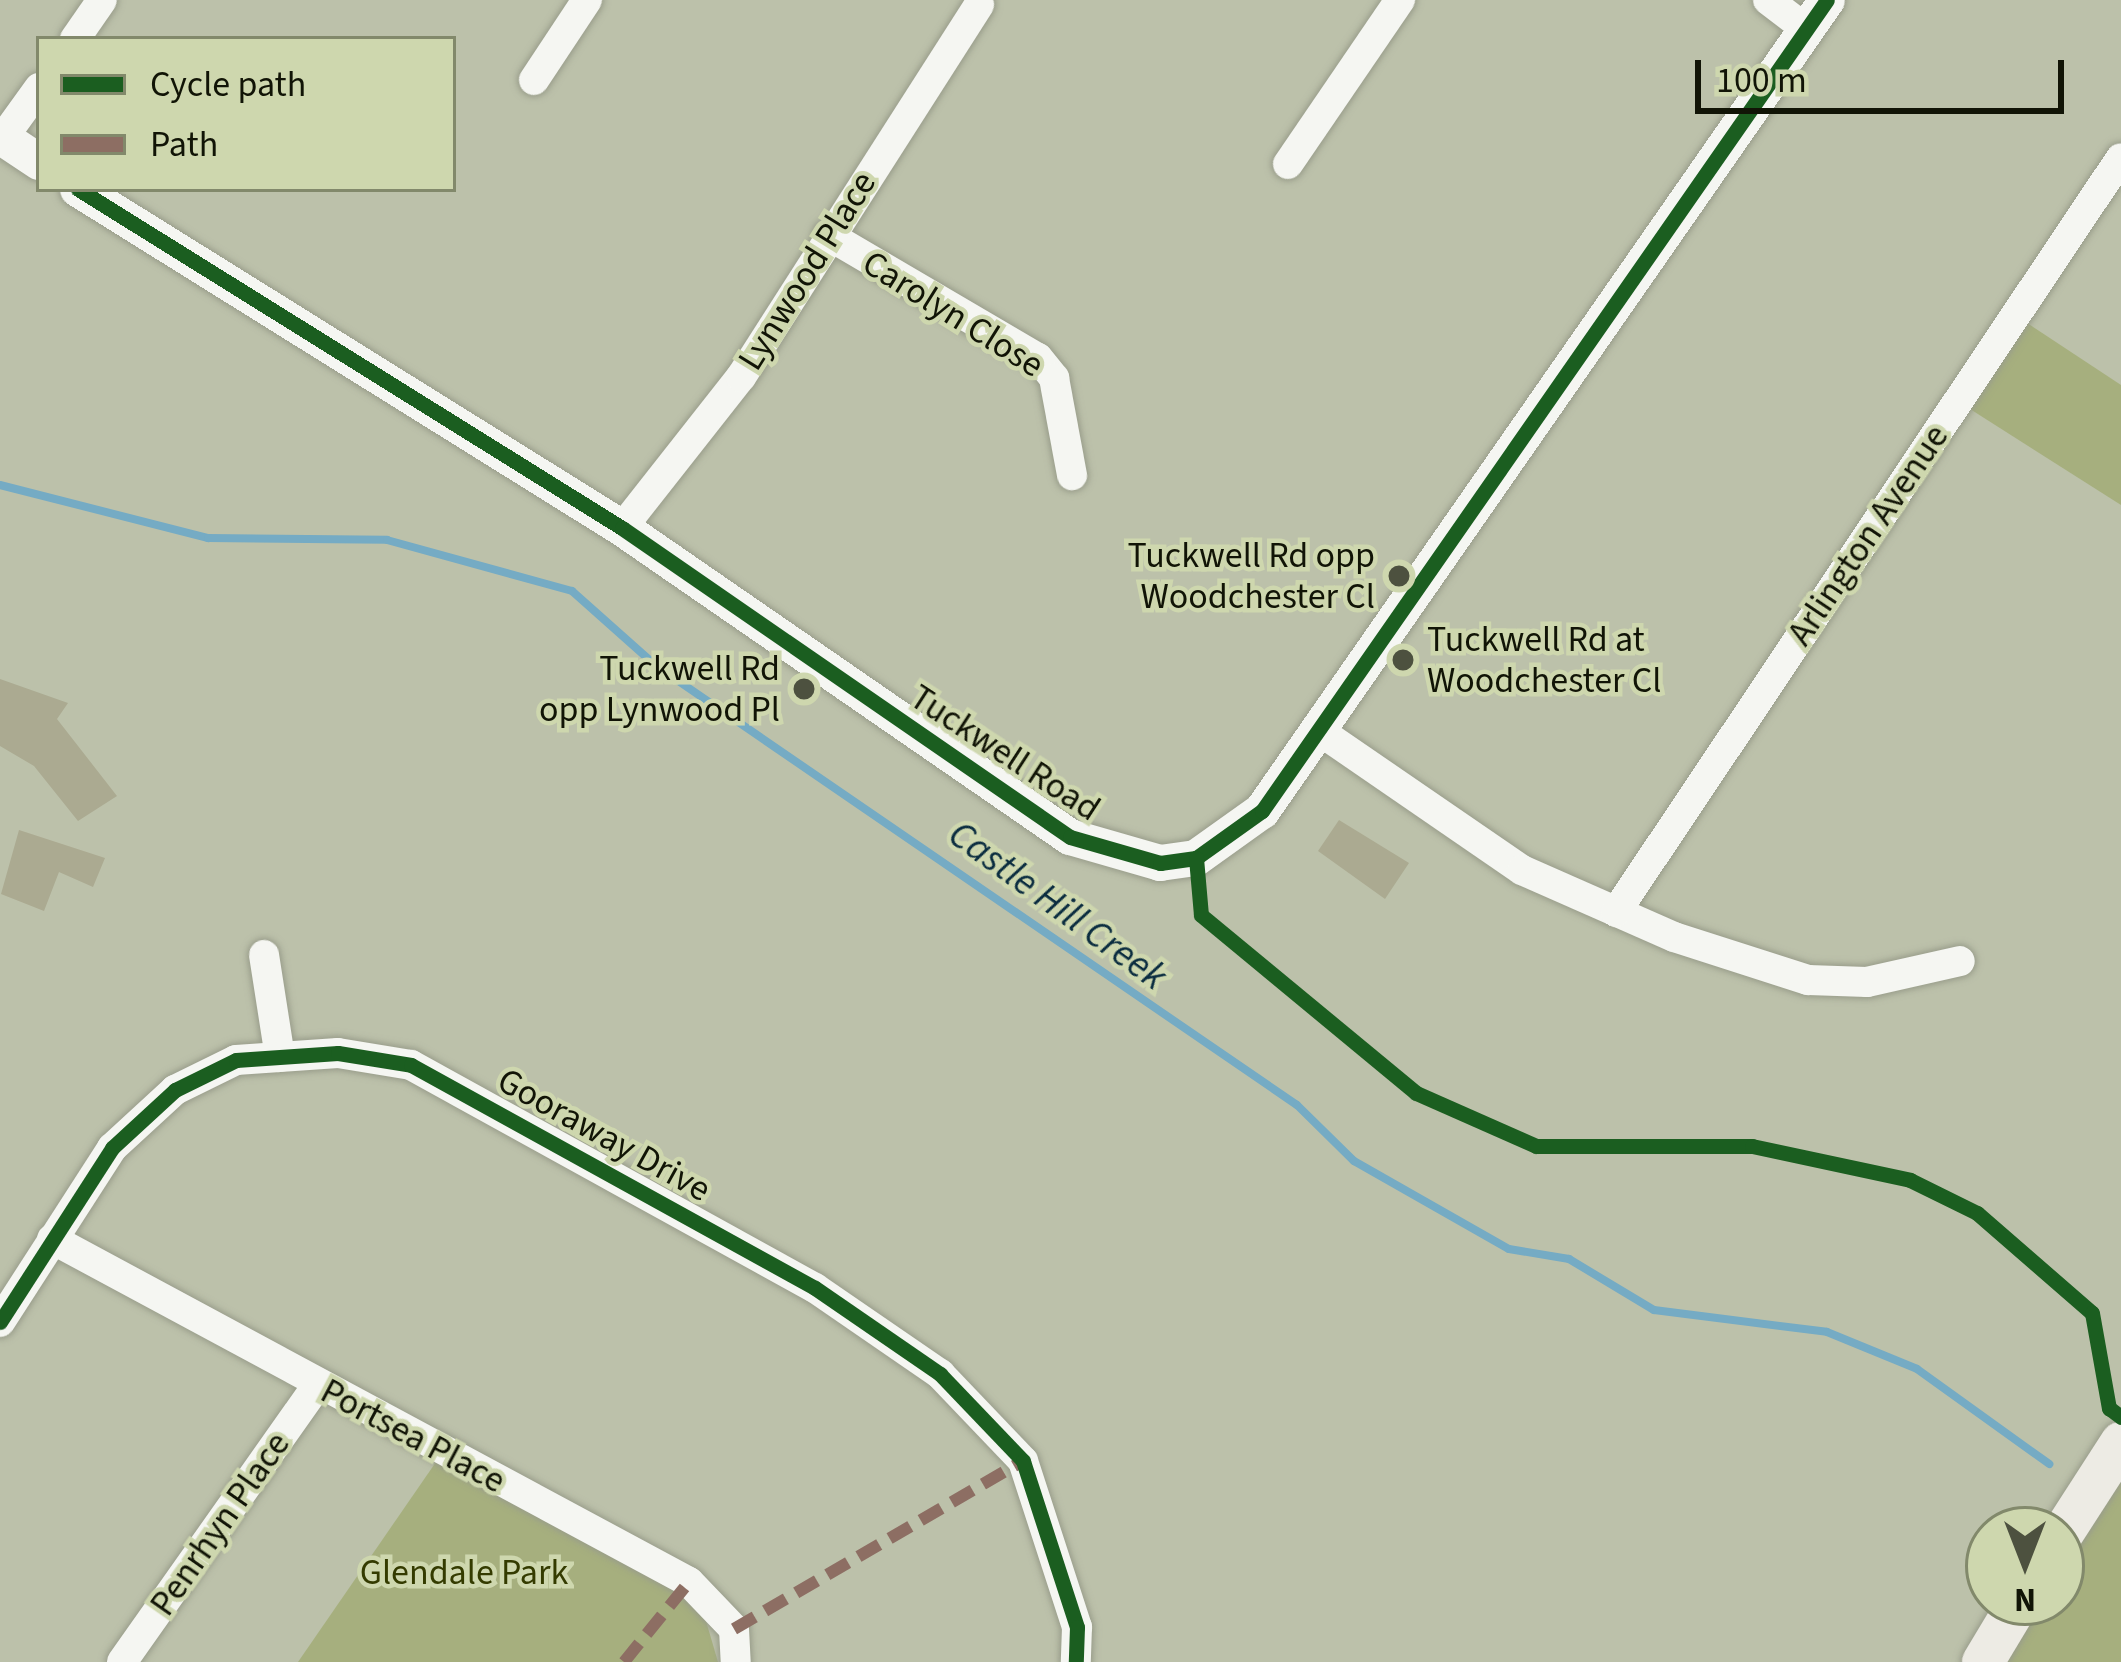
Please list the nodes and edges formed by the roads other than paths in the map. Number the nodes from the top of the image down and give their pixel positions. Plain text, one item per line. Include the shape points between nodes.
1 (102, 0) edge
2 (587, 0) edge
3 (1400, 0) edge
4 (1768, 0) edge
5 (979, 5) dead end
6 (1816, 15) edge
7 (77, 36) edge
8 (534, 80) dead end
9 (36, 92) edge
10 (2, 137) edge
11 (2121, 158) edge
12 (36, 160) edge
13 (1288, 164) dead end
14 (83, 192) edge
15 (828, 235) junction
16 (1072, 476) dead end
17 (622, 528) junction
18 (1321, 732) junction
19 (1616, 912) junction
20 (264, 955) dead end
21 (1960, 961) dead end
22 (280, 1057) junction
23 (52, 1239) junction
24 (0, 1322) edge
25 (317, 1386) junction
26 (2121, 1443) edge
27 (2080, 1506) edge
28 (2005, 1626) edge
29 (122, 1662) edge
30 (736, 1662) edge
31 (1076, 1662) edge
32 (1983, 1662) edge

1 - 7 street
2 - 8 street
3 - 13 street
4 - 6 street
5 - 15 street, Lynwood Place
6 - 18 street, Tuckwell Road
9 - 10 street
10 - 12 street
11 - 19 street, Arlington Avenue
14 - 17 street, Tuckwell Road
15 - 16 street, Carolyn Close via 1038,358 1054,378
15 - 17 street, Lynwood Place via 741,377
17 - 18 street, Tuckwell Road via 1112,856 1196,858 1231,839
18 - 19 street via 1522,870
19 - 21 street via 1808,980 1867,982
20 - 22 street
22 - 23 street, Gooraway Drive via 236,1060 175,1090 112,1148
22 - 31 street, Gooraway Drive via 411,1065 756,1254 940,1374 1023,1461 1077,1627
23 - 24 street, Gooraway Drive
23 - 25 street, Portsea Place
25 - 29 street, Penrhyn Place
25 - 30 street, Portsea Place via 688,1582 734,1629
26 - 27 main road
28 - 32 main road

